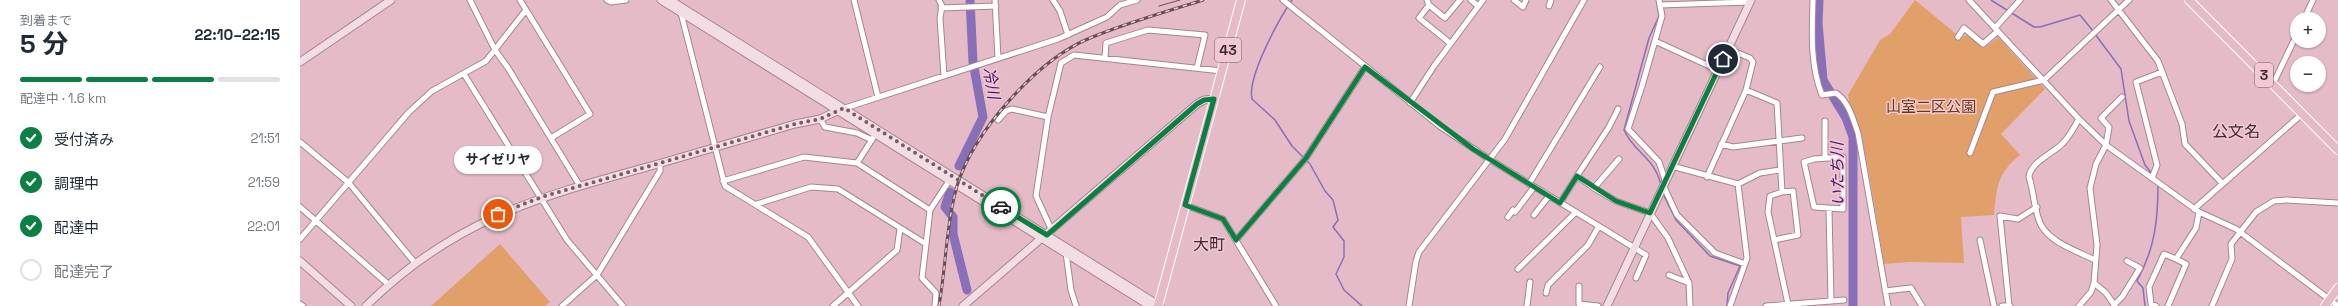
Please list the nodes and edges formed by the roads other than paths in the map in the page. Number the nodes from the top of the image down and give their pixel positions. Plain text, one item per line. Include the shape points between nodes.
1 (391, 0) edge
2 (470, 0) edge
3 (520, 0) edge
4 (607, 0) edge
5 (626, 0) edge
6 (854, 0) edge
7 (940, 0) edge
8 (1053, 0) edge
9 (1137, 0) edge
10 (1241, 0) edge
11 (1283, 0) edge
12 (1460, 0) edge
13 (1471, 0) edge
14 (1482, 0) edge
15 (1514, 0) edge
16 (1526, 0) edge
17 (1551, 0) edge
18 (1584, 0) edge
19 (1813, 0) edge
20 (1968, 0) edge
21 (2020, 0) edge
22 (2111, 0) edge
23 (2129, 0) edge
24 (2189, 0) edge
25 (2313, 0) edge
26 (666, 1) edge
27 (1750, 1) edge
28 (1659, 2) edge
29 (1696, 2) edge
30 (996, 3) edge
31 (1428, 3) edge
32 (1478, 6) junction
33 (1549, 6) dead end
34 (942, 8) junction
35 (526, 10) junction
36 (2118, 11) junction
37 (2307, 12) edge
38 (681, 13) junction
39 (1996, 30) junction
40 (1068, 35) junction
41 (1958, 37) dead end
42 (1655, 41) junction
43 (1450, 44) junction
44 (2290, 48) edge
45 (1728, 49) junction
46 (495, 50) junction
47 (998, 58) junction
48 (1105, 58) junction
49 (300, 62) edge
50 (1365, 67) junction
51 (1600, 67) dead end
52 (1197, 68) junction
53 (1718, 70) junction
54 (1222, 71) junction
55 (2162, 72) junction
56 (464, 74) junction
57 (944, 76) junction
58 (2044, 80) junction
59 (2273, 84) junction
60 (1746, 90) junction
61 (878, 97) junction
62 (2122, 97) dead end
63 (1214, 99) junction
64 (1410, 102) junction
65 (1618, 109) dead end
66 (841, 110) junction
67 (2302, 114) junction
68 (1048, 117) junction
69 (820, 119) junction
70 (2079, 119) junction
71 (998, 120) dead end
72 (1825, 121) dead end
73 (873, 137) junction
74 (551, 138) junction
75 (1802, 138) dead end
76 (1778, 141) junction
77 (300, 142) edge
78 (1721, 144) junction
79 (2106, 145) junction
80 (715, 147) junction
81 (2338, 150) edge
82 (1970, 153) dead end
83 (1825, 158) junction
84 (1489, 159) junction
85 (1619, 159) dead end
86 (660, 163) junction
87 (857, 163) junction
88 (1672, 166) junction
89 (1780, 170) junction
90 (1577, 176) junction
91 (1707, 177) junction
92 (2152, 178) junction
93 (723, 181) junction
94 (949, 181) junction
95 (349, 183) junction
96 (1664, 183) junction
97 (2222, 183) junction
98 (1738, 184) junction
99 (1532, 185) junction
100 (580, 186) junction
101 (1594, 188) junction
102 (1782, 192) junction
103 (1550, 196) junction
104 (542, 197) junction
105 (1560, 203) junction
106 (2338, 203) edge
107 (757, 204) junction
108 (1185, 205) junction
109 (300, 207) edge
110 (2037, 207) junction
111 (1829, 209) junction
112 (930, 210) junction
113 (2197, 210) junction
114 (1576, 212) junction
115 (1650, 213) junction
116 (1534, 215) dead end
117 (1508, 218) dead end
118 (316, 221) junction
119 (1599, 226) junction
120 (900, 229) junction
121 (2241, 233) junction
122 (1047, 235) junction
123 (300, 240) edge
124 (1236, 240) junction
125 (1774, 240) junction
126 (1980, 240) dead end
127 (926, 244) junction
128 (1634, 248) junction
129 (1066, 253) junction
130 (2176, 259) junction
131 (2095, 260) junction
132 (300, 261) edge
133 (2128, 261) dead end
134 (415, 263) junction
135 (1745, 264) junction
136 (1518, 269) dead end
137 (597, 275) junction
138 (1669, 275) dead end
139 (1636, 278) dead end
140 (1530, 282) dead end
141 (1689, 283) junction
142 (2094, 283) junction
143 (388, 284) junction
144 (1579, 286) dead end
145 (2338, 288) edge
146 (1885, 291) junction
147 (848, 292) junction
148 (1546, 293) dead end
149 (971, 298) junction
150 (1844, 300) dead end
151 (1832, 301) junction
152 (2327, 303) edge
153 (300, 304) edge
154 (1788, 304) junction
155 (564, 305) edge
156 (2009, 305) edge
157 (2115, 305) edge
158 (303, 306) edge
159 (351, 306) edge
160 (366, 306) edge
161 (624, 306) edge
162 (833, 306) edge
163 (858, 306) edge
164 (935, 306) edge
165 (963, 306) edge
166 (973, 306) edge
167 (1076, 306) edge
168 (1157, 306) edge
169 (1276, 306) edge
170 (1409, 306) edge
171 (1527, 306) edge
172 (1598, 306) edge
173 (1607, 306) edge
174 (1690, 306) edge
175 (1730, 306) edge
176 (1766, 306) edge
177 (1888, 306) edge
178 (1922, 306) edge
179 (1994, 306) edge
180 (2002, 306) edge
181 (2079, 306) edge
182 (2156, 306) edge
183 (2168, 306) edge
184 (2212, 306) edge
185 (2338, 306) edge

1 - 49 street
2 - 46 street
3 - 35 street
4 - 5 street
6 - 61 street
7 - 34 street
8 - 40 street
9 - 40 street via 1120,5 1107,17
10 - 54 main road, 43
11 - 50 street
12 - 31 street via 1445,18
13 - 32 street
14 - 32 street
15 - 16 street via 1523,7
17 - 33 street
18 - 84 street via 1505,139
19 - 146 street via 1813,55 1818,83 1822,95 1836,93 1848,106 1860,140
20 - 39 street
21 - 39 street
22 - 36 street
23 - 36 street
24 - 59 main road, 3
25 - 37 street
26 - 38 street
26 - 66 street
27 - 29 street
27 - 45 street
28 - 29 street
28 - 42 street via 1662,16
30 - 34 street
30 - 47 street
31 - 43 street via 1420,18
32 - 43 street
34 - 57 street
35 - 46 street
35 - 74 street via 590,114
36 - 55 street via 2152,51
36 - 58 street
38 - 66 street
38 - 80 street
39 - 41 street via 1984,44 1964,28
39 - 58 street
40 - 47 street
42 - 53 street
42 - 96 street via 1628,129 1659,162
43 - 64 street
44 - 59 street
45 - 53 street
45 - 60 street via 1750,58 1753,62
46 - 56 street via 486,61
46 - 74 street
47 - 57 street
48 - 52 street
48 - 52 street via 1106,43 1148,30 1205,36
48 - 68 street via 1074,55 1061,63
50 - 64 street
50 - 124 street via 1306,158
51 - 99 street
52 - 54 street
53 - 88 street
54 - 63 main road, 43
55 - 92 street via 2136,82 2157,165
55 - 97 street via 2182,124 2185,144
56 - 95 street via 432,91 419,103
56 - 104 street
57 - 61 street
58 - 70 street
58 - 82 street via 1993,92
59 - 67 main road, 3
60 - 76 street via 1777,103
60 - 78 street
61 - 66 street
62 - 79 street via 2101,118 2109,127
63 - 108 main road, 43
63 - 122 street via 1197,104
64 - 84 street
65 - 90 street
66 - 69 street
66 - 73 street
66 - 122 street
67 - 81 main road, 3
67 - 97 street
68 - 71 street via 1012,109 1006,111
68 - 122 street via 1036,196
69 - 73 street via 825,127
69 - 80 street
70 - 79 street
70 - 110 street via 2064,142 2030,172
72 - 83 street
73 - 87 street
73 - 94 street
74 - 100 street
75 - 76 street
76 - 78 street via 1733,147
76 - 89 street
77 - 95 street
78 - 91 street
79 - 92 street
79 - 131 street via 2090,188 2096,230
80 - 86 street
80 - 93 street
83 - 111 street via 1804,162 1814,207
83 - 111 street via 1843,157 1843,209
84 - 99 street
84 - 170 street via 1419,252
85 - 101 street
86 - 100 street
86 - 137 street via 660,171
87 - 93 street via 804,157
87 - 112 street
88 - 91 street
88 - 96 street
89 - 98 street via 1760,174
89 - 102 street
90 - 101 street
90 - 105 street
91 - 98 street
92 - 113 street
93 - 107 street via 726,186
94 - 112 street
94 - 122 street
95 - 118 street
95 - 134 street
96 - 115 street
96 - 135 street via 1677,214 1715,253
97 - 113 street
98 - 135 street via 1745,232
99 - 103 street
99 - 117 street via 1515,212 1513,210
100 - 104 street
101 - 115 street via 1616,201
102 - 125 street via 1770,196 1768,212
102 - 125 street via 1794,191 1798,235
103 - 105 street
103 - 116 street
104 - 134 street via 474,226
104 - 137 street via 567,240
105 - 114 street
106 - 121 street via 2274,201 2256,212
107 - 120 street via 811,187 838,189
107 - 147 street via 808,236
108 - 124 street via 1223,219
108 - 168 main road, 43
109 - 118 street
110 - 131 street via 2041,225 2047,233 2056,241
110 - 156 street via 2018,219 2000,216
111 - 151 street
112 - 127 street
113 - 121 street
113 - 130 street via 2196,228
114 - 119 street
114 - 136 street
115 - 128 street
115 - 141 street via 1668,238
118 - 123 street
118 - 143 street
119 - 128 street
119 - 148 street via 1588,245 1548,285
120 - 127 street
120 - 147 street via 897,250
121 - 152 street
121 - 184 street via 2231,244 2232,259
122 - 129 street
122 - 149 street
122 - 168 street
124 - 169 street
125 - 154 street
126 - 179 street
127 - 164 street via 922,278 936,293
128 - 139 street via 1646,255
128 - 173 street
129 - 167 street
129 - 168 street
130 - 182 street via 2164,254 2149,288 2150,304
130 - 183 street via 2186,264
131 - 142 street
132 - 159 street
133 - 157 street via 2140,268
134 - 143 street
135 - 175 street
137 - 155 street
137 - 161 street
138 - 141 street
140 - 171 street
141 - 174 street
142 - 157 street
142 - 181 street via 2091,292
143 - 160 street
144 - 172 street via 1578,304
145 - 152 main road
146 - 177 street
146 - 178 street via 1911,288
147 - 162 street
147 - 163 street
149 - 165 street
149 - 166 street
150 - 151 street
151 - 154 street
152 - 185 street
153 - 158 street
154 - 176 street
156 - 180 street

